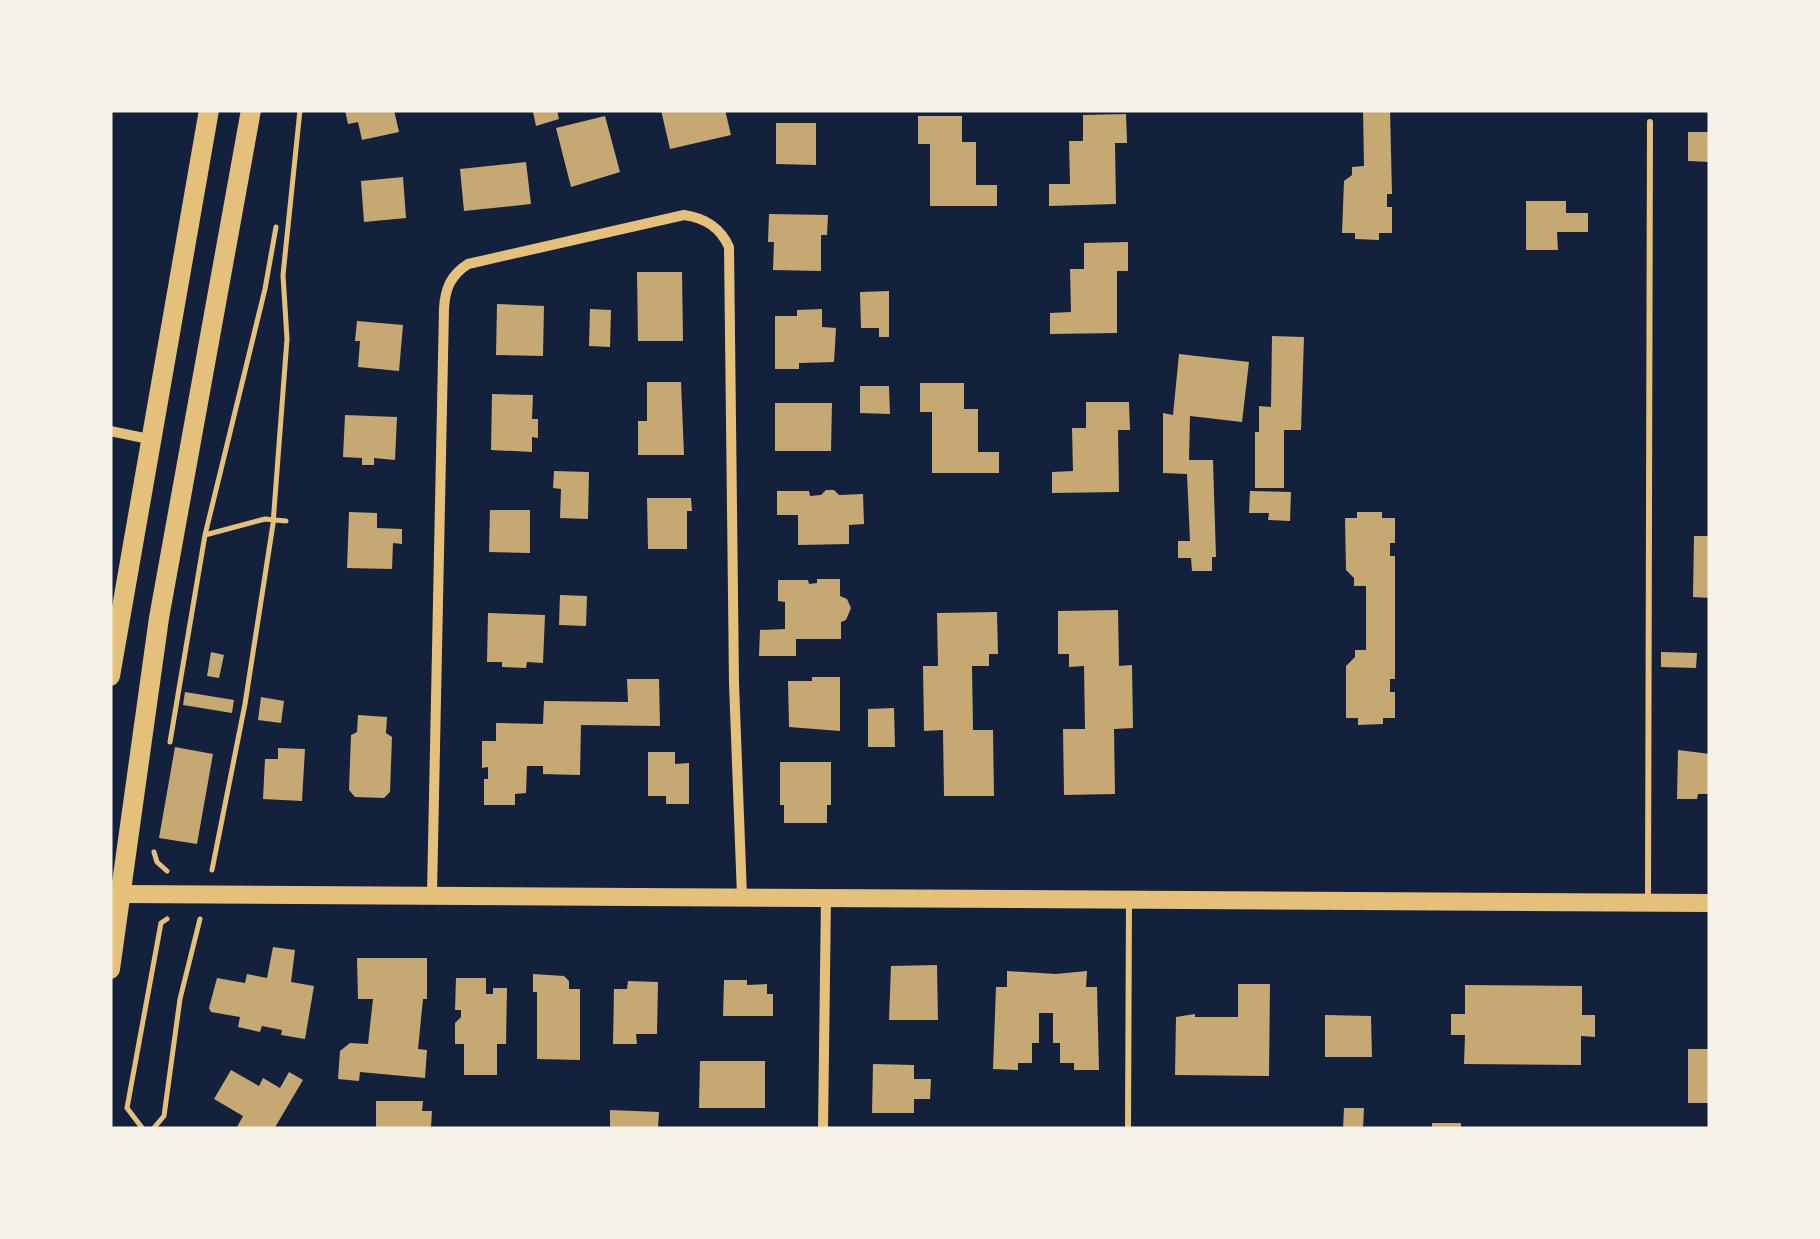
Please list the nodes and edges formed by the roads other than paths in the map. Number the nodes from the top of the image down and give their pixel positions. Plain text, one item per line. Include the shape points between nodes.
1 (209, 110) edge
2 (251, 110) edge
3 (1650, 122) dead end
4 (110, 431) edge
5 (149, 440) junction
6 (110, 676) edge
7 (122, 894) junction
8 (432, 894) junction
9 (742, 896) junction
10 (826, 897) junction
11 (1129, 899) junction
12 (1648, 902) junction
13 (1710, 903) edge
14 (110, 969) edge
15 (823, 1129) edge
16 (1128, 1129) edge

1 - 5 main road
2 - 7 main road via 159,618
3 - 12 lane
4 - 5 street
5 - 6 main road
7 - 8 street
7 - 14 main road
8 - 9 street
8 - 9 street via 449,285 468,264 684,215 704,220 729,247
9 - 10 street
10 - 11 street
10 - 15 street
11 - 12 street
11 - 16 lane
12 - 13 street

